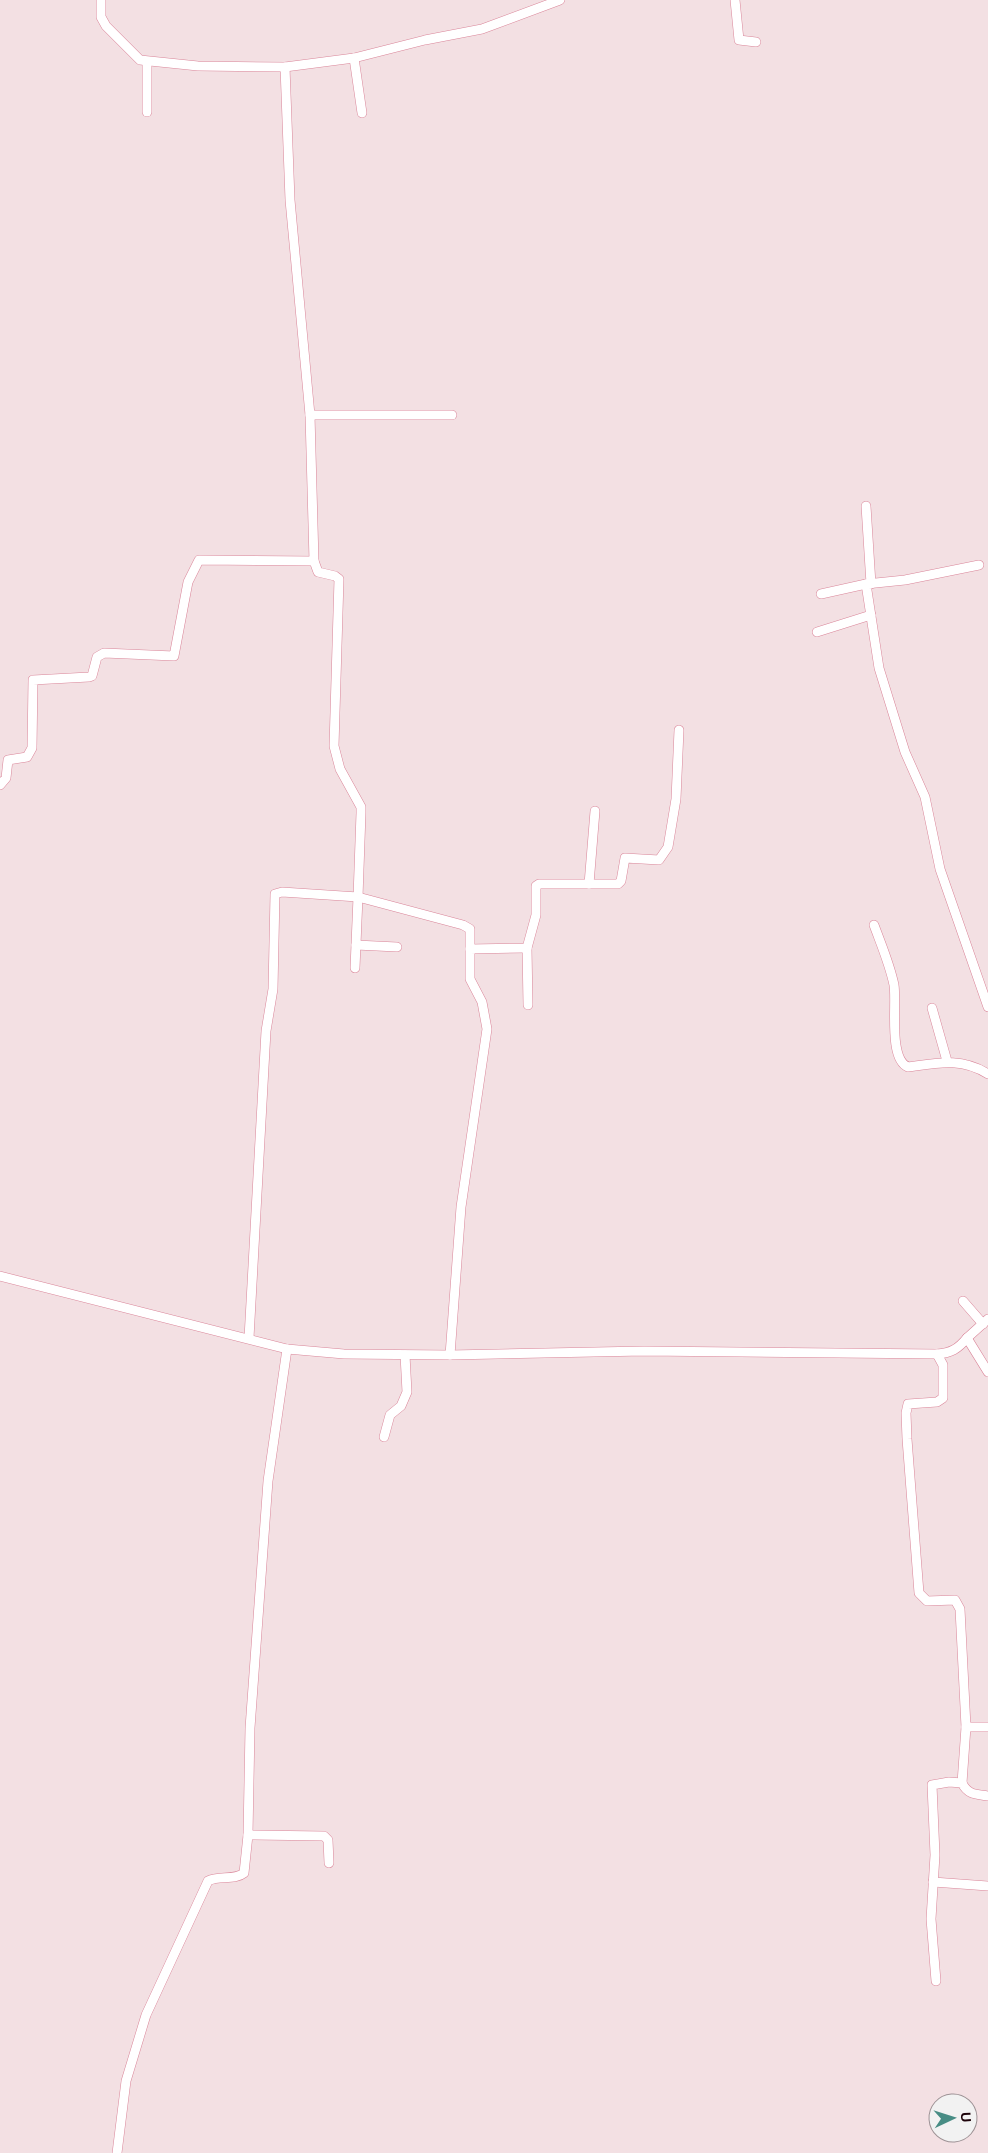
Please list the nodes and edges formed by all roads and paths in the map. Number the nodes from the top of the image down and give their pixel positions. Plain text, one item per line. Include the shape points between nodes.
1 (101, 0) edge
2 (560, 0) edge
3 (735, 0) edge
4 (756, 42) dead end
5 (354, 58) junction
6 (147, 62) junction
7 (285, 67) junction
8 (147, 112) dead end
9 (362, 113) dead end
10 (310, 415) junction
11 (452, 415) dead end
12 (866, 506) dead end
13 (314, 561) junction
14 (979, 565) dead end
15 (868, 584) junction
16 (821, 594) dead end
17 (871, 615) junction
18 (817, 632) dead end
19 (679, 730) dead end
20 (0, 784) edge
21 (595, 811) dead end
22 (589, 884) junction
23 (358, 897) junction
24 (874, 925) dead end
25 (356, 945) junction
26 (397, 947) dead end
27 (527, 948) junction
28 (470, 949) junction
29 (356, 968) dead end
30 (528, 1005) dead end
31 (988, 1007) edge
32 (932, 1008) dead end
33 (947, 1062) junction
34 (988, 1074) edge
35 (0, 1276) edge
36 (963, 1301) dead end
37 (985, 1322) edge
38 (250, 1338) junction
39 (967, 1338) junction
40 (287, 1349) junction
41 (937, 1354) junction
42 (405, 1355) junction
43 (450, 1355) junction
44 (988, 1372) edge
45 (384, 1437) dead end
46 (988, 1726) edge
47 (966, 1727) junction
48 (962, 1784) junction
49 (988, 1796) edge
50 (248, 1835) junction
51 (329, 1863) dead end
52 (933, 1882) junction
53 (988, 1886) edge
54 (936, 1981) dead end
55 (117, 2153) edge

1 - 6 street via 101,17 106,26 134,56
2 - 5 street via 482,29
3 - 4 street via 739,40
5 - 7 street
5 - 9 street
6 - 7 street
6 - 8 street
7 - 10 street via 290,200
10 - 11 street
10 - 13 street
12 - 15 street
13 - 20 street via 199,560 188,582 174,656 104,654 97,656 92,676 33,680 32,748 27,757 8,760 6,778
13 - 23 street via 318,572 339,579 334,746 340,769 361,807
14 - 15 street
15 - 16 street
15 - 17 street
17 - 18 street
17 - 31 street via 879,668 905,752 925,797 940,869
19 - 22 street via 676,800 668,846 657,860 625,858 618,884
21 - 22 street
22 - 27 street via 542,883 536,886 536,915
23 - 25 street
23 - 28 street via 463,925 470,929
23 - 38 street via 275,894 273,989 266,1031
24 - 33 street via 893,984 898,1058 908,1067
25 - 26 street
25 - 29 street
27 - 28 street
27 - 30 street
28 - 43 street via 470,978 482,1002 487,1029 461,1207
32 - 33 street
33 - 34 street via 979,1068
35 - 38 street
36 - 37 street
37 - 39 street
38 - 40 street
39 - 41 street via 950,1353
39 - 44 street
40 - 42 street
40 - 50 street via 268,1481 248,1751
41 - 43 street via 644,1351
41 - 47 street via 944,1369 942,1400 910,1403 906,1408 917,1588 928,1601 955,1600 959,1603
42 - 43 street
42 - 45 street via 407,1392 400,1406 390,1415
46 - 47 street
47 - 48 street
48 - 49 street via 971,1794
48 - 52 street via 932,1785 936,1856
50 - 51 street via 324,1836 328,1840
50 - 55 street via 244,1873 208,1881 160,1981 126,2081
52 - 53 street
52 - 54 street via 931,1920

